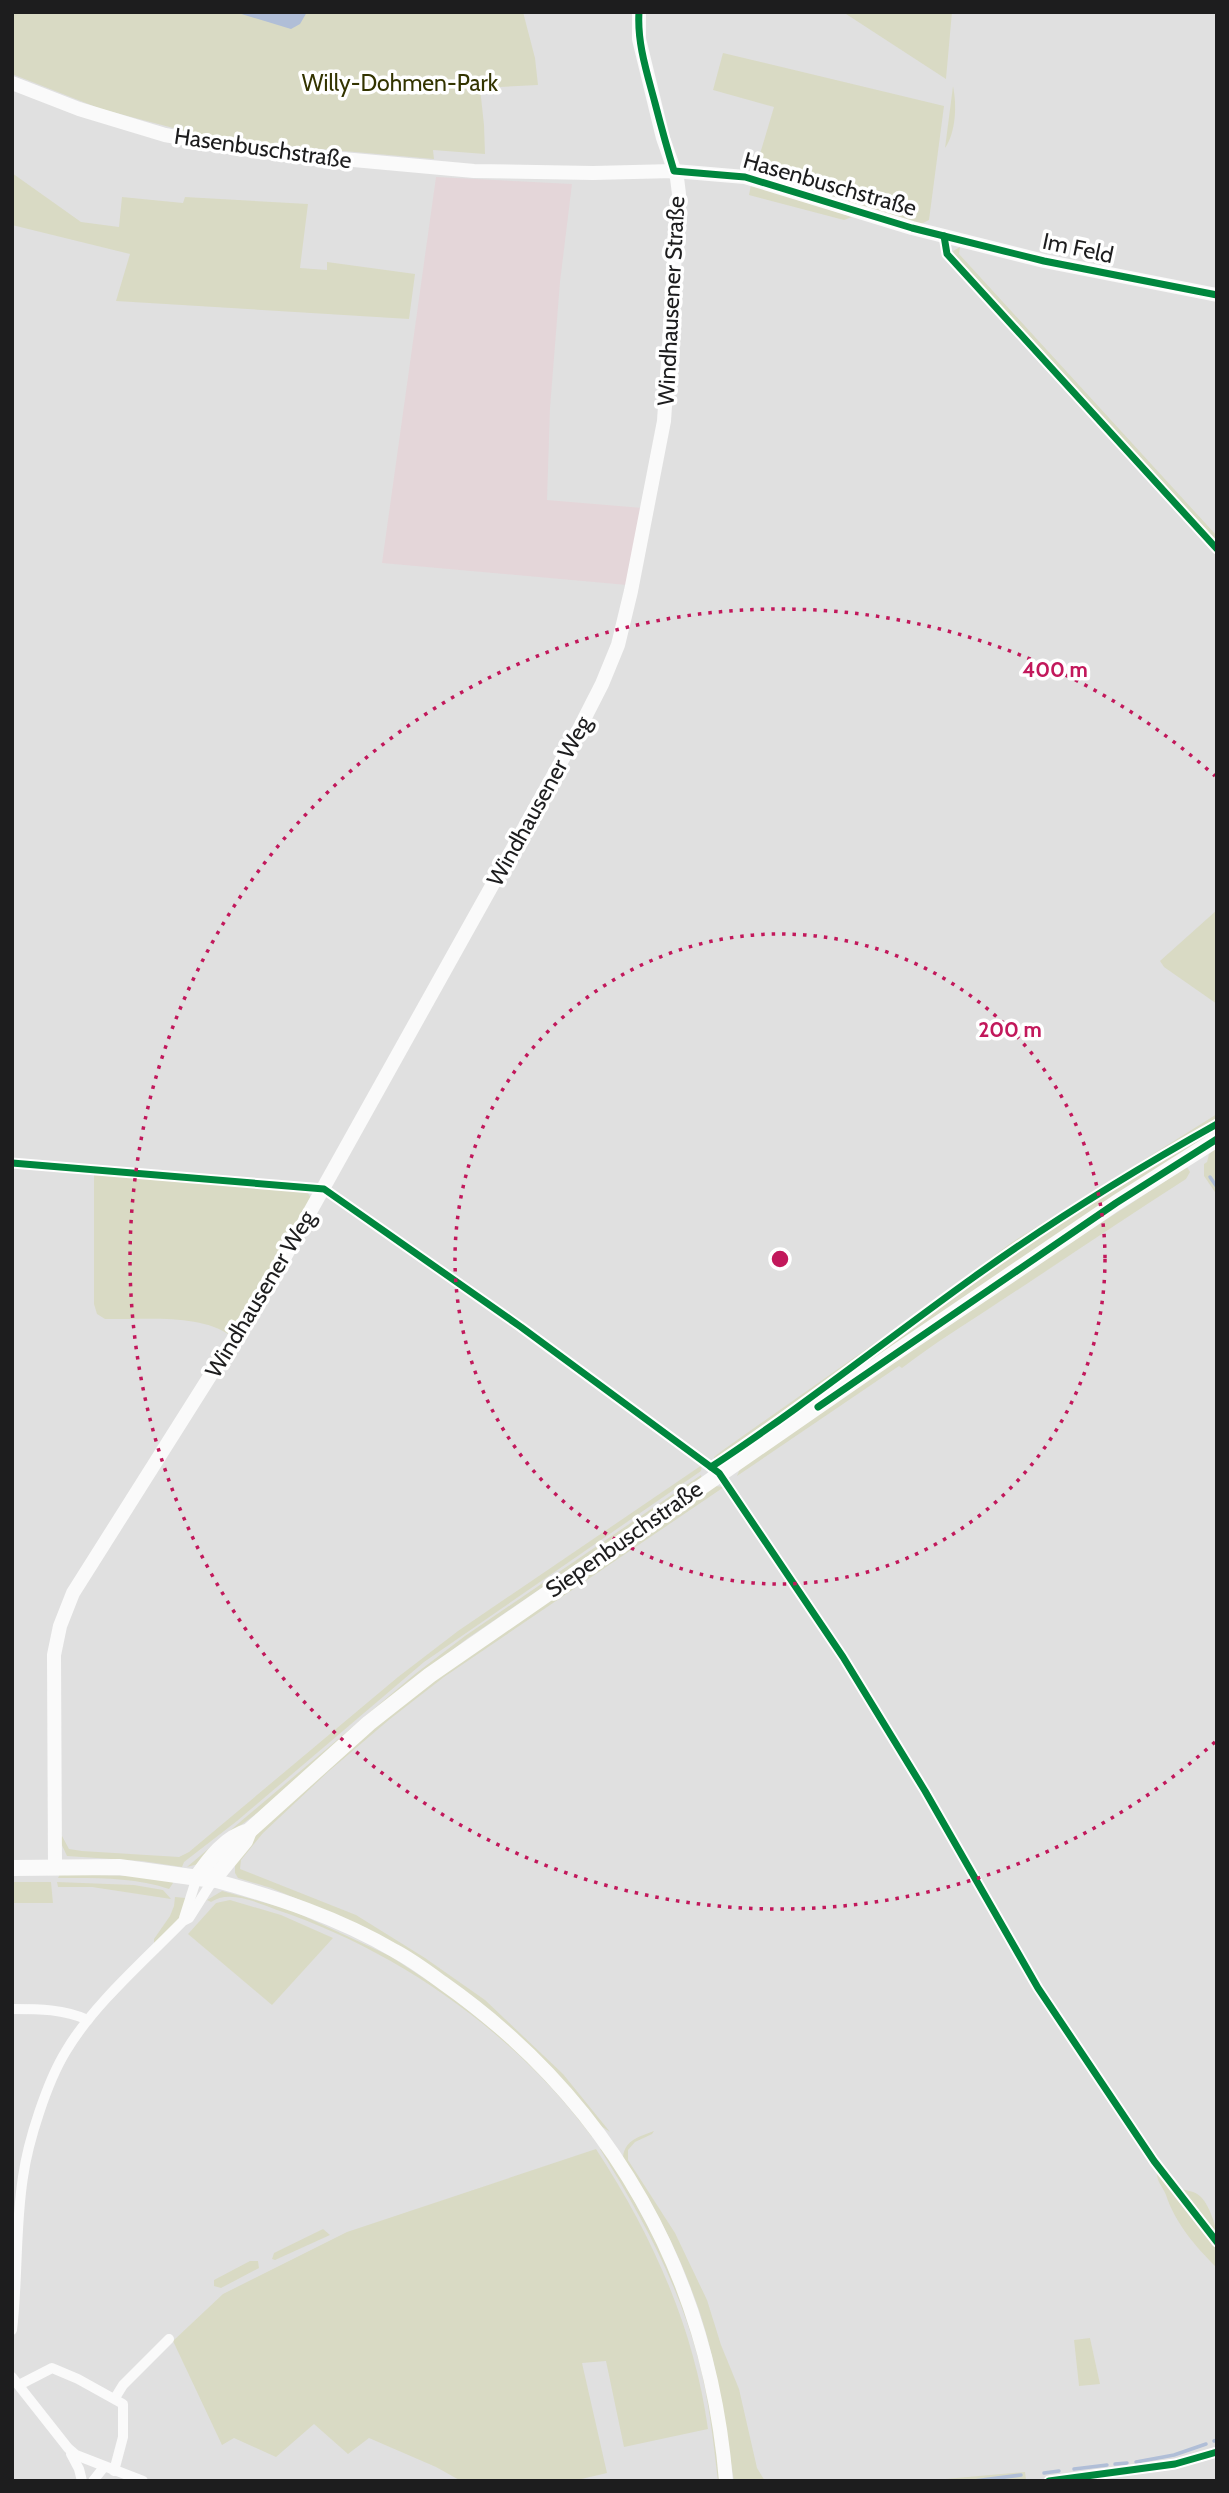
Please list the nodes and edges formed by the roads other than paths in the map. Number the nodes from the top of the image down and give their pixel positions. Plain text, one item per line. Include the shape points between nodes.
1 (639, 12) edge
2 (12, 83) edge
3 (674, 171) junction
4 (933, 233) joint
5 (1217, 295) edge
6 (631, 591) joint
7 (1217, 1139) edge
8 (249, 1830) junction
9 (55, 1866) junction
10 (12, 1868) edge
11 (197, 1877) junction
12 (213, 1880) junction
13 (183, 1921) junction
14 (12, 2009) edge
15 (88, 2020) junction
16 (13, 2311) edge
17 (12, 2330) edge
18 (169, 2339) dead end
19 (16, 2381) edge
20 (115, 2398) junction
21 (68, 2448) junction
22 (1217, 2452) edge
23 (109, 2469) junction
24 (82, 2481) edge
25 (93, 2481) edge
26 (143, 2481) edge
27 (726, 2481) edge
28 (1049, 2481) edge

1 - 3 street, Windhausener Straße via 639,39
2 - 3 street, Hasenbuschstraße via 165,135 225,147 474,171
3 - 4 street, Hasenbuschstraße via 746,177
3 - 6 street, Windhausener Straße via 679,215 664,421
4 - 5 street, Im Feld via 1044,261
6 - 9 street, Windhausener Weg via 618,645 597,694 340,1160 261,1299 73,1593 54,1655
7 - 8 main road, Siepenbuschstraße via 889,1357 441,1667 369,1723
8 - 11 main road, Siepenbuschstraße via 237,1834
8 - 12 main road
9 - 10 main road
9 - 11 main road via 119,1867
11 - 12 main road
11 - 13 street
12 - 13 street
12 - 27 street via 298,1906 397,1951 493,2020 565,2091 622,2166 679,2274 715,2390
13 - 15 street
14 - 15 street via 60,2011
15 - 16 street via 51,2079 26,2160
16 - 17 street
18 - 20 street
19 - 20 street via 52,2368
19 - 21 street
20 - 23 street via 123,2404 123,2437
21 - 23 street
21 - 24 street
22 - 28 street via 1175,2464
23 - 25 street
23 - 26 street

